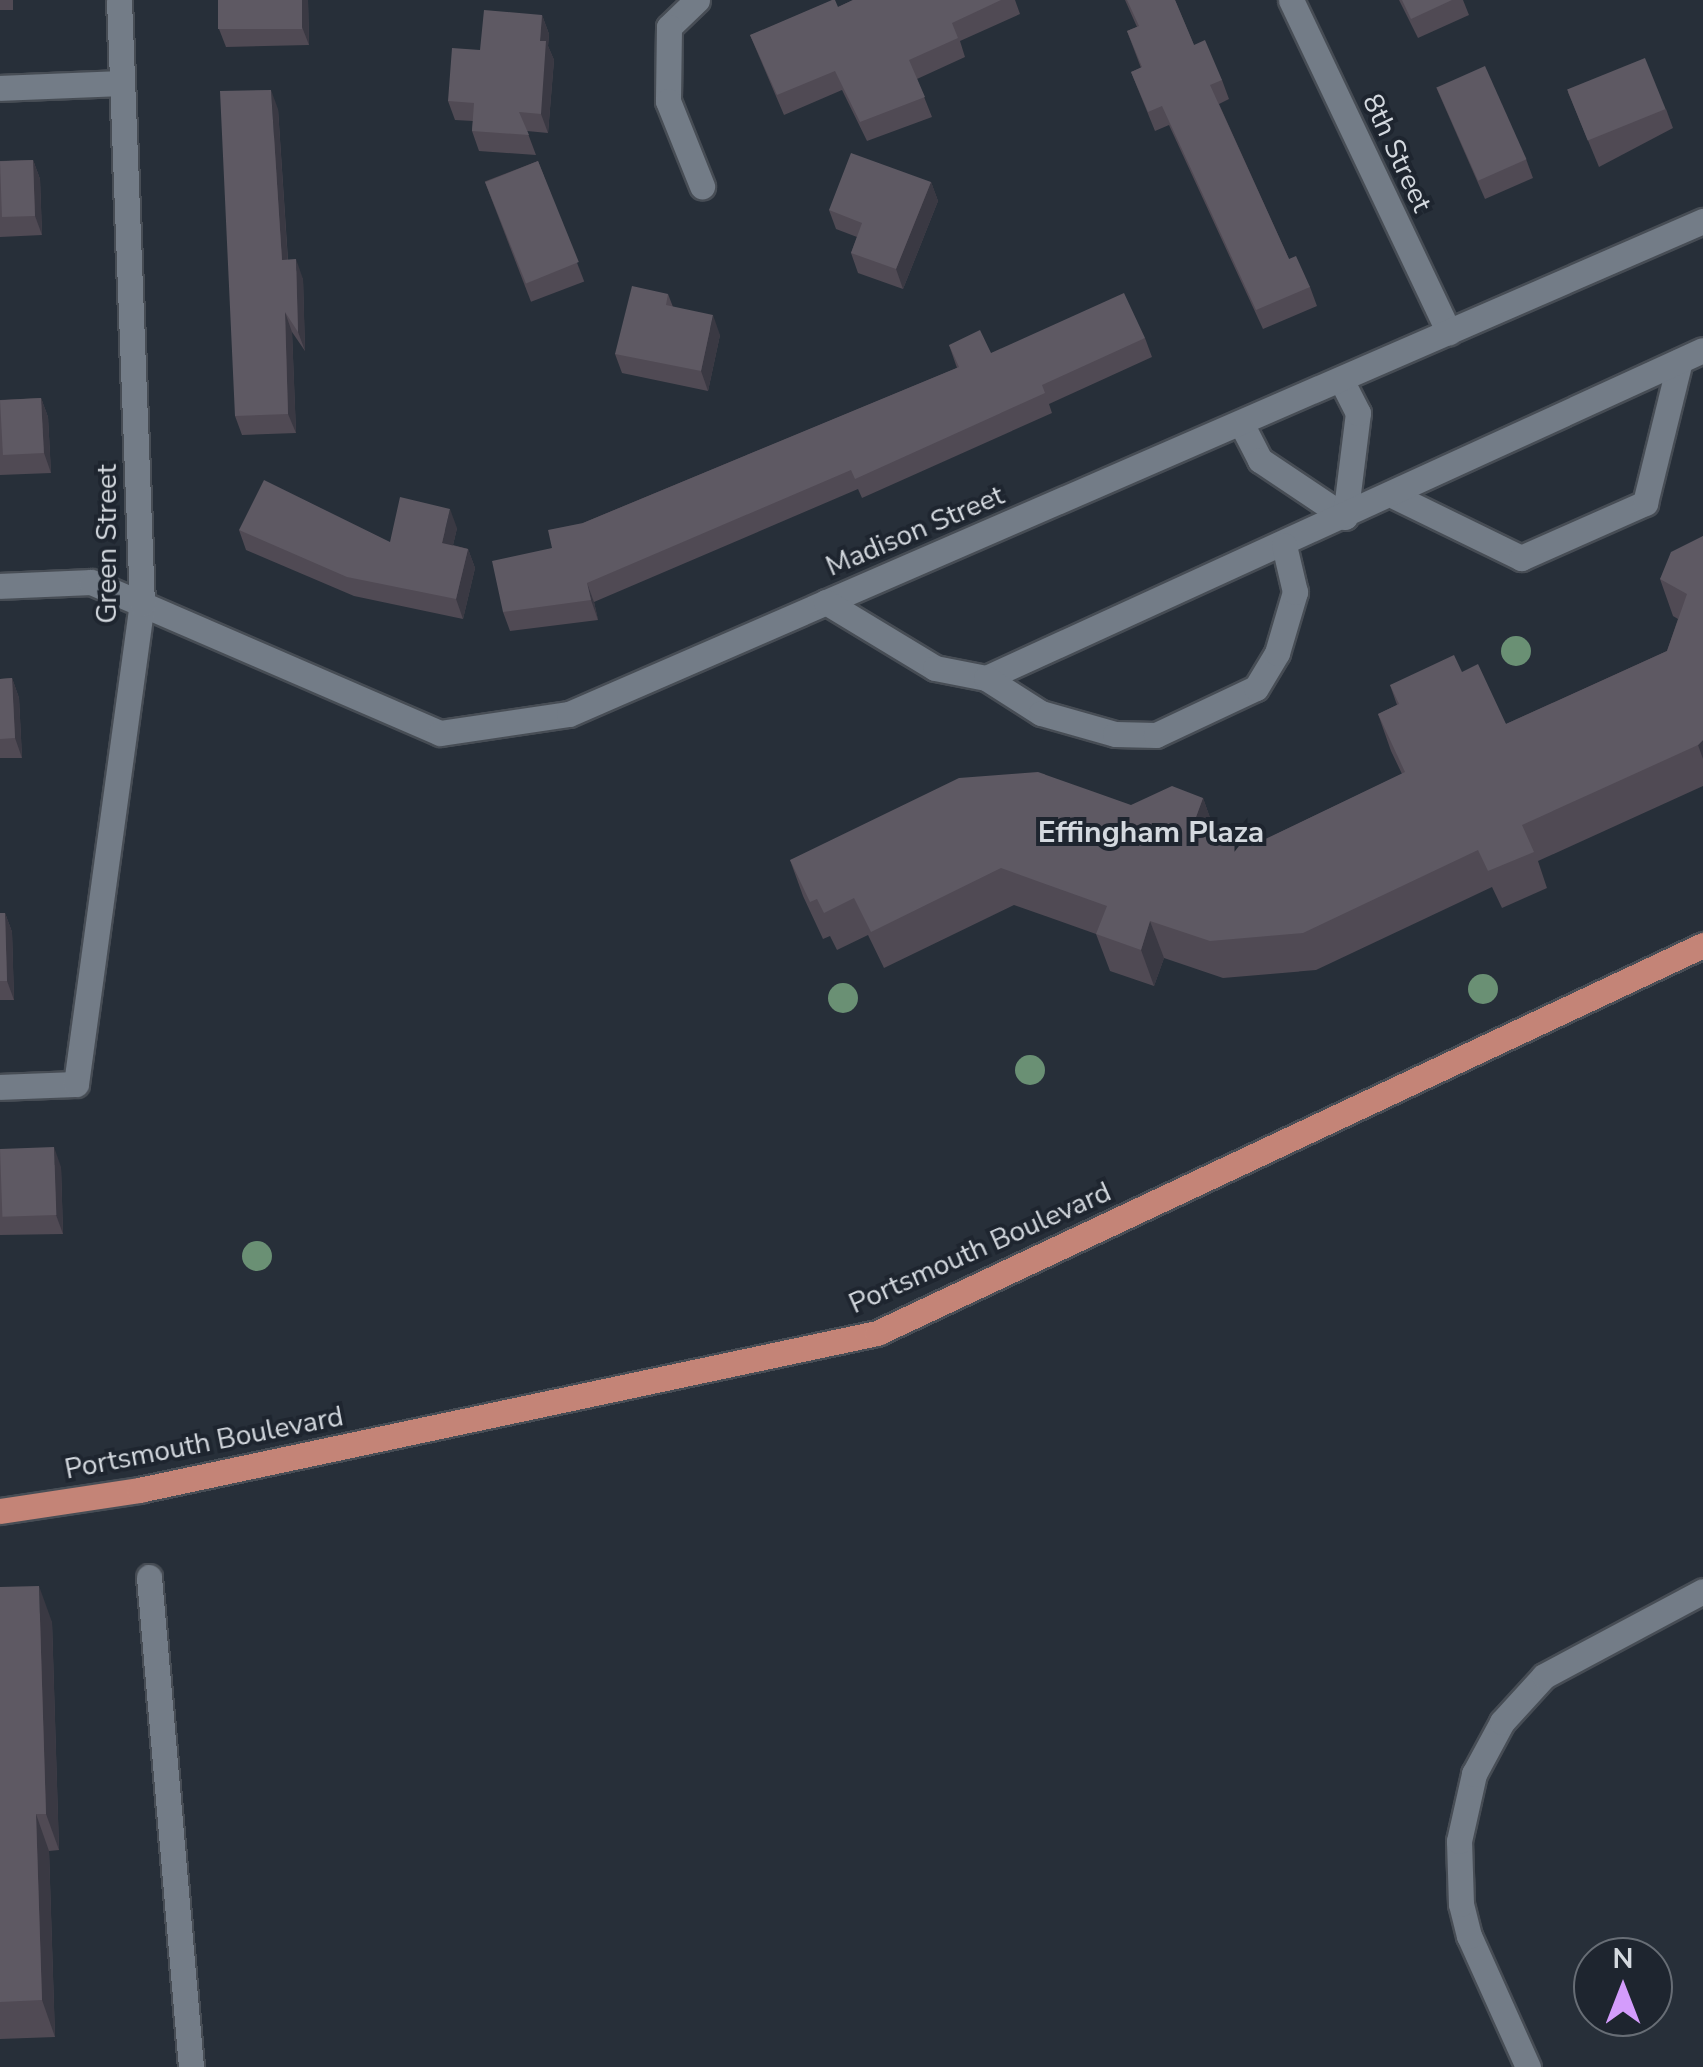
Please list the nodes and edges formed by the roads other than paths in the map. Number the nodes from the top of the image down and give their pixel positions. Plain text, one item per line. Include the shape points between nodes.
1 (118, 0) edge
2 (697, 0) edge
3 (1291, 0) edge
4 (122, 83) junction
5 (0, 88) edge
6 (702, 186) dead end
7 (1703, 221) edge
8 (1449, 332) junction
9 (1692, 355) edge
10 (1342, 379) junction
11 (1240, 423) junction
12 (1392, 496) junction
13 (1345, 518) junction
14 (1284, 545) junction
15 (0, 586) edge
16 (826, 602) junction
17 (142, 604) junction
18 (986, 678) junction
19 (1703, 946) edge
20 (0, 1088) edge
21 (0, 1512) edge
22 (149, 1577) dead end
23 (1703, 1591) edge
24 (192, 2067) edge
25 (1528, 2067) edge

1 - 4 street, Green Street
2 - 6 street via 669,27 668,100
3 - 8 street, 8th Street
4 - 5 street
4 - 17 street, Green Street
7 - 8 street, Madison Street
8 - 10 street, Madison Street
9 - 12 street
9 - 12 street via 1645,503 1521,558
10 - 11 street, Madison Street
10 - 13 street via 1358,414
11 - 13 street via 1260,460
11 - 16 street, Madison Street
12 - 13 street
13 - 14 street
14 - 18 street
14 - 18 street via 1295,592 1276,653 1256,688 1156,735 1115,734 1040,713
15 - 17 street, Madison Street via 91,582
16 - 17 street, Madison Street via 568,714 440,733
16 - 18 street via 935,668
17 - 20 street, Green Street via 76,1084
19 - 21 main road, Portsmouth Boulevard via 877,1334 140,1490
22 - 24 street
23 - 25 street via 1544,1676 1502,1722 1474,1774 1459,1841 1461,1904 1468,1936

